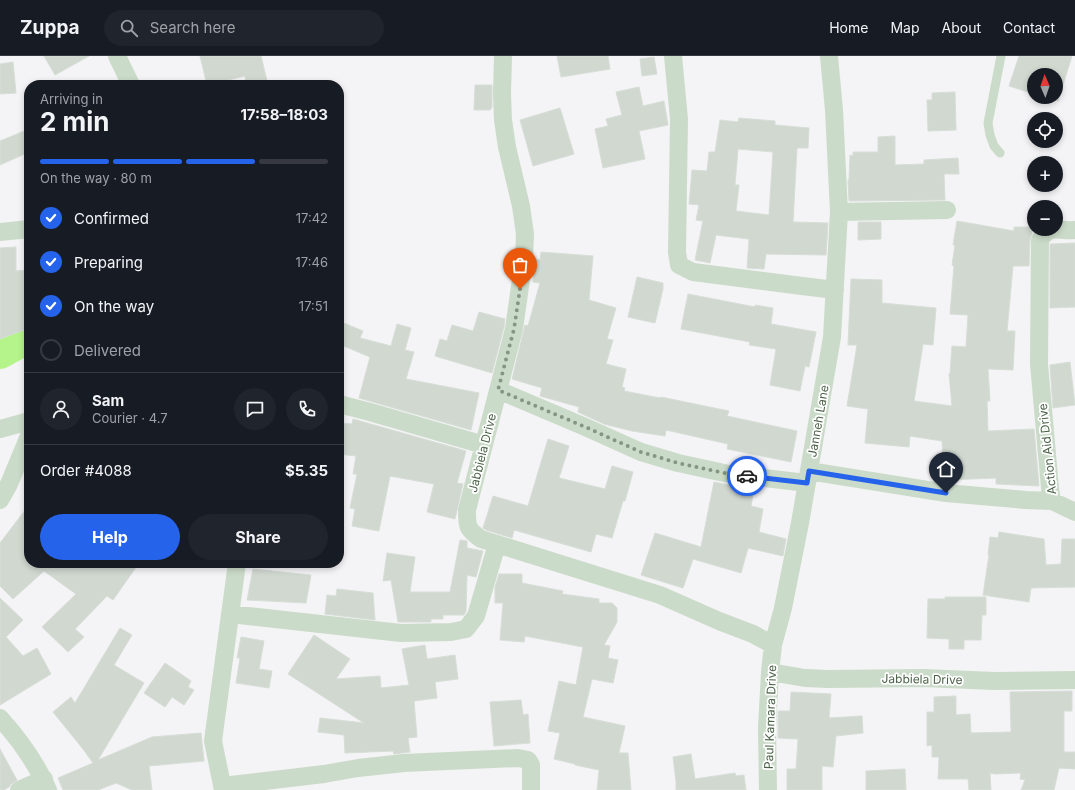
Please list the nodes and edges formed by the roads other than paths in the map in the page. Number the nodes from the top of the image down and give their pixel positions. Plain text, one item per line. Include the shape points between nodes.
1 (117, 56) edge
2 (502, 56) edge
3 (673, 56) edge
4 (829, 56) edge
5 (1001, 56) edge
6 (129, 80) edge
7 (1000, 153) dead end
8 (947, 210) dead end
9 (839, 212) junction
10 (24, 230) edge
11 (1075, 230) edge
12 (0, 232) edge
13 (835, 290) junction
14 (498, 390) junction
15 (344, 405) edge
16 (24, 422) edge
17 (0, 429) edge
18 (484, 445) junction
19 (24, 448) edge
20 (808, 477) junction
21 (0, 500) edge
22 (1052, 501) junction
23 (1075, 512) edge
24 (496, 544) junction
25 (236, 568) edge
26 (230, 614) junction
27 (774, 644) junction
28 (770, 672) junction
29 (1075, 680) edge
30 (0, 718) edge
31 (46, 784) edge
32 (223, 788) edge
33 (19, 790) edge
34 (531, 790) edge
35 (768, 790) edge

1 - 6 street
2 - 14 street, Jabbiela Drive via 503,120 525,234 514,329
3 - 13 street via 679,119 677,252 680,265 693,272
4 - 9 street, Janneh Lane
5 - 7 lane via 988,123 994,146
8 - 9 street
9 - 13 street, Janneh Lane
10 - 12 street
11 - 22 street, Action Aid Drive via 1051,230 1044,233 1040,240 1039,364
13 - 20 street, Janneh Lane via 832,336
14 - 18 street, Jabbiela Drive
14 - 20 street, Action Aid Drive via 641,452 678,463 729,474
15 - 18 street
16 - 17 street
18 - 24 street, Jabbiela Drive via 467,510 467,524 471,532 481,539
19 - 21 street
20 - 22 street, Action Aid Drive via 946,493
20 - 27 street, Janneh Lane
22 - 23 street
24 - 26 street via 476,616 466,629 451,632 401,633
24 - 27 street, Jabbiela Drive via 660,595
25 - 26 street
26 - 32 street via 213,740
27 - 28 street, Paul Kamara Drive
28 - 29 street, Jabbiela Drive via 828,679
28 - 35 street, Paul Kamara Drive via 767,728
30 - 31 street via 18,738
31 - 33 street
32 - 34 street via 397,764 518,758 528,760 531,765

